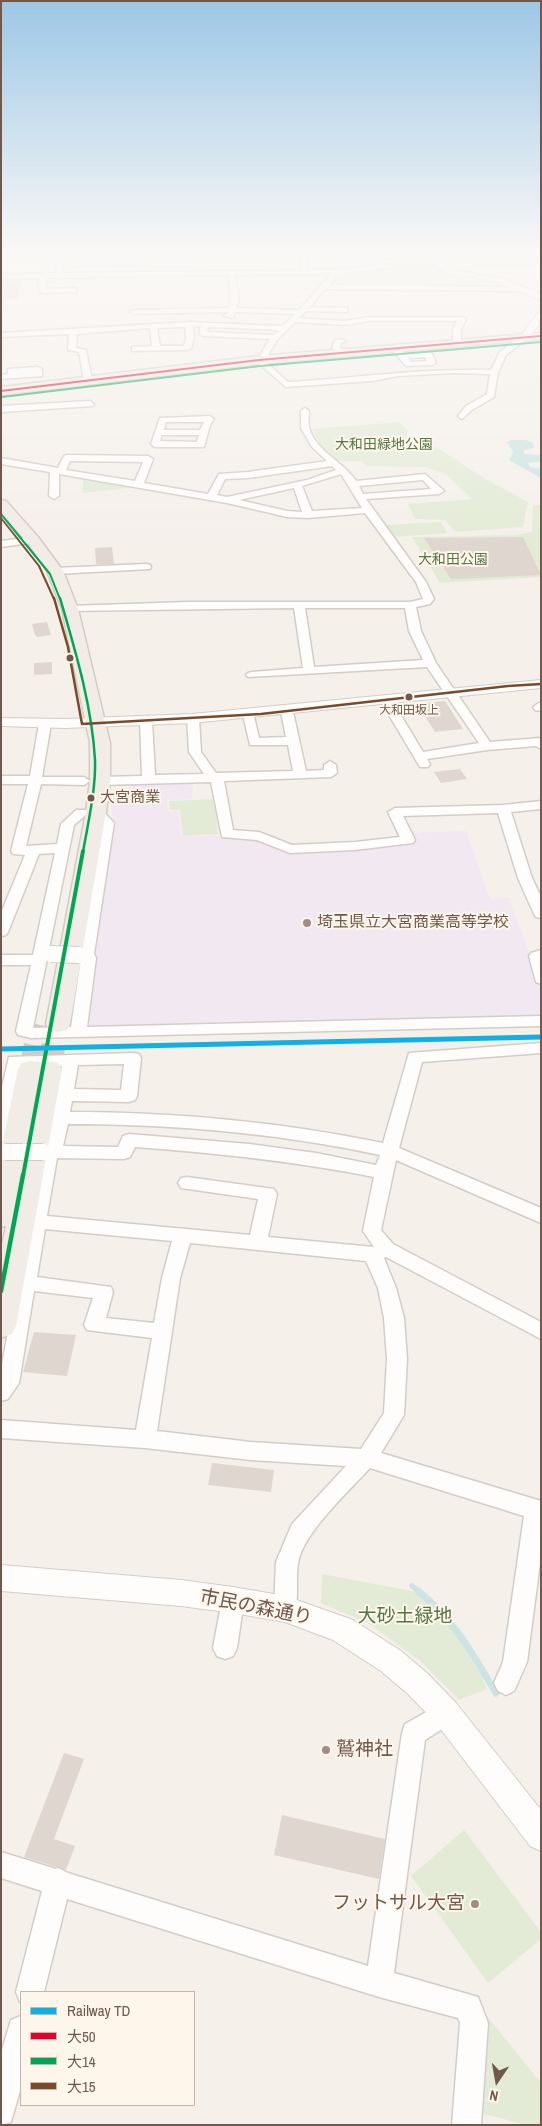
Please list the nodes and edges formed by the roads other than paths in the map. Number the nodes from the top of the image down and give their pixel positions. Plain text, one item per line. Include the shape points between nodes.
1 (72, 348) edge
2 (152, 348) edge
3 (269, 348) edge
4 (335, 348) edge
5 (356, 348) edge
6 (426, 348) edge
7 (511, 348) edge
8 (135, 349) dead end
9 (399, 352) junction
10 (262, 360) junction
11 (427, 363) joint
12 (434, 372) junction
13 (494, 372) junction
14 (12, 376) dead end
15 (2, 377) edge
16 (88, 380) junction
17 (5, 390) edge
18 (90, 404) dead end
19 (1, 408) edge
20 (304, 410) dead end
21 (462, 416) dead end
22 (204, 433) joint
23 (1, 461) edge
24 (333, 463) junction
25 (58, 470) junction
26 (342, 471) junction
27 (252, 475) junction
28 (139, 484) junction
29 (297, 484) junction
30 (352, 484) junction
31 (257, 493) junction
32 (54, 496) dead end
33 (359, 497) junction
34 (211, 498) junction
35 (227, 500) junction
36 (1, 504) edge
37 (368, 510) junction
38 (308, 514) junction
39 (1, 518) edge
40 (27, 541) junction
41 (1, 544) edge
42 (146, 567) dead end
43 (55, 570) junction
44 (298, 605) junction
45 (410, 605) junction
46 (70, 609) junction
47 (430, 663) junction
48 (309, 671) junction
49 (252, 675) dead end
50 (541, 684) edge
51 (450, 693) junction
52 (386, 700) junction
53 (287, 712) junction
54 (248, 715) junction
55 (193, 719) junction
56 (146, 721) junction
57 (1, 722) edge
58 (45, 724) junction
59 (90, 724) junction
60 (294, 741) junction
61 (541, 745) edge
62 (486, 746) junction
63 (422, 760) joint
64 (330, 765) dead end
65 (300, 775) junction
66 (215, 777) junction
67 (1, 780) edge
68 (149, 780) junction
69 (92, 781) junction
70 (36, 782) junction
71 (541, 805) edge
72 (503, 809) junction
73 (89, 812) junction
74 (62, 848) junction
75 (34, 850) junction
76 (536, 890) edge
77 (541, 914) edge
78 (1, 932) edge
79 (83, 955) junction
80 (541, 955) edge
81 (44, 956) junction
82 (1, 960) edge
83 (541, 979) edge
84 (541, 1022) edge
85 (59, 1027) junction
86 (541, 1048) edge
87 (50, 1066) junction
88 (65, 1095) junction
89 (61, 1118) junction
90 (3, 1147) edge
91 (390, 1151) junction
92 (46, 1152) junction
93 (383, 1173) junction
94 (187, 1183) dead end
95 (541, 1216) edge
96 (1, 1217) edge
97 (37, 1222) junction
98 (183, 1235) junction
99 (257, 1243) junction
100 (380, 1252) junction
101 (27, 1283) junction
102 (1, 1326) edge
103 (162, 1331) junction
104 (541, 1331) edge
105 (1, 1393) edge
106 (1, 1429) edge
107 (145, 1439) junction
108 (366, 1458) junction
109 (538, 1510) edge
110 (1, 1578) edge
111 (534, 1580) edge
112 (233, 1600) junction
113 (285, 1609) junction
114 (225, 1648) dead end
115 (506, 1683) dead end
116 (446, 1713) junction
117 (541, 1835) edge
118 (1, 1865) edge
119 (58, 1881) junction
120 (379, 1983) junction
121 (30, 1991) edge
122 (20, 2034) edge
123 (1, 2112) edge
124 (466, 2125) edge

1 - 16 street via 82,350
2 - 8 street
3 - 10 street
4 - 10 main road
5 - 9 main road
6 - 9 main road
7 - 13 street via 503,354
9 - 11 street via 428,354 432,363
10 - 12 street via 286,385
10 - 16 main road
11 - 12 street
12 - 13 street
13 - 21 street via 491,395
14 - 15 street
15 - 17 street
16 - 17 main road
18 - 19 street
20 - 24 street via 305,428 315,445
22 - 22 street via 158,432 164,420 210,419
23 - 25 street
24 - 26 street
24 - 27 street
25 - 28 street
25 - 28 street via 68,458 148,459
25 - 32 street
26 - 29 street
26 - 30 street
27 - 31 street
27 - 34 street via 222,476
28 - 34 street
29 - 31 street
29 - 38 street
30 - 33 street
30 - 33 street via 425,478 438,491
31 - 35 street
33 - 37 street
34 - 35 street
35 - 38 street via 287,514
36 - 40 main road
37 - 38 street
37 - 45 street via 421,582 429,600
39 - 40 main road
40 - 41 street
40 - 43 main road
40 - 59 main road via 57,610
42 - 43 street
43 - 46 main road
44 - 45 street
44 - 46 street
44 - 48 street
45 - 47 street via 415,631
46 - 59 main road
47 - 48 street
47 - 51 street
48 - 49 street
50 - 51 street
51 - 52 street
51 - 62 street
52 - 53 street
52 - 63 street
53 - 54 street
53 - 60 street
54 - 55 street
54 - 60 street via 254,742
55 - 56 street
55 - 66 street via 195,752
56 - 59 street
56 - 68 street
57 - 58 street
58 - 59 street
58 - 70 street
59 - 69 main road via 86,744
60 - 65 street
61 - 62 street via 540,742
62 - 63 street
64 - 65 street via 331,773
65 - 66 street
66 - 68 street
66 - 72 street via 227,834 259,836 290,849 408,840 395,812
67 - 70 street
68 - 69 street
69 - 70 street
69 - 73 main road
70 - 75 street via 18,851
71 - 72 street
72 - 76 street
73 - 74 street via 68,824
73 - 79 street via 106,823
73 - 85 main road via 74,894
74 - 75 street
74 - 81 street
75 - 78 street
76 - 77 street
79 - 81 street, bridge
79 - 85 street via 89,958
80 - 83 street via 536,956
81 - 82 street
81 - 85 street via 24,1031 31,1033
84 - 85 street
86 - 91 street via 415,1057
87 - 88 street
87 - 88 street via 133,1058 129,1096
87 - 90 street via 15,1061
87 - 96 main road
87 - 102 main road
88 - 89 street
89 - 91 street via 126,1118 227,1126 300,1134
89 - 92 street via 56,1144
90 - 92 street, bridge
91 - 93 street
91 - 95 street
92 - 93 street via 124,1153 128,1140 249,1150
92 - 97 street
93 - 100 street via 372,1231
94 - 99 street via 268,1194
97 - 98 street
97 - 101 street
98 - 99 street
98 - 103 street via 171,1278
99 - 100 street
100 - 104 street
100 - 108 street via 394,1318 394,1415
101 - 103 street via 104,1292 94,1325
101 - 105 street via 10,1383
103 - 107 street
106 - 107 street
107 - 108 street via 251,1451
108 - 109 street
108 - 113 street via 300,1531 287,1562
109 - 111 street
110 - 112 street, 市民の森通り
111 - 115 street via 515,1662
112 - 113 street, 市民の森通り
112 - 114 street
113 - 116 street, 市民の森通り via 342,1630 364,1643 418,1684
116 - 117 street, 市民の森通り
116 - 120 street via 414,1733
118 - 119 street
119 - 120 street
119 - 121 street
120 - 124 street via 468,2006 474,2023
122 - 123 street

